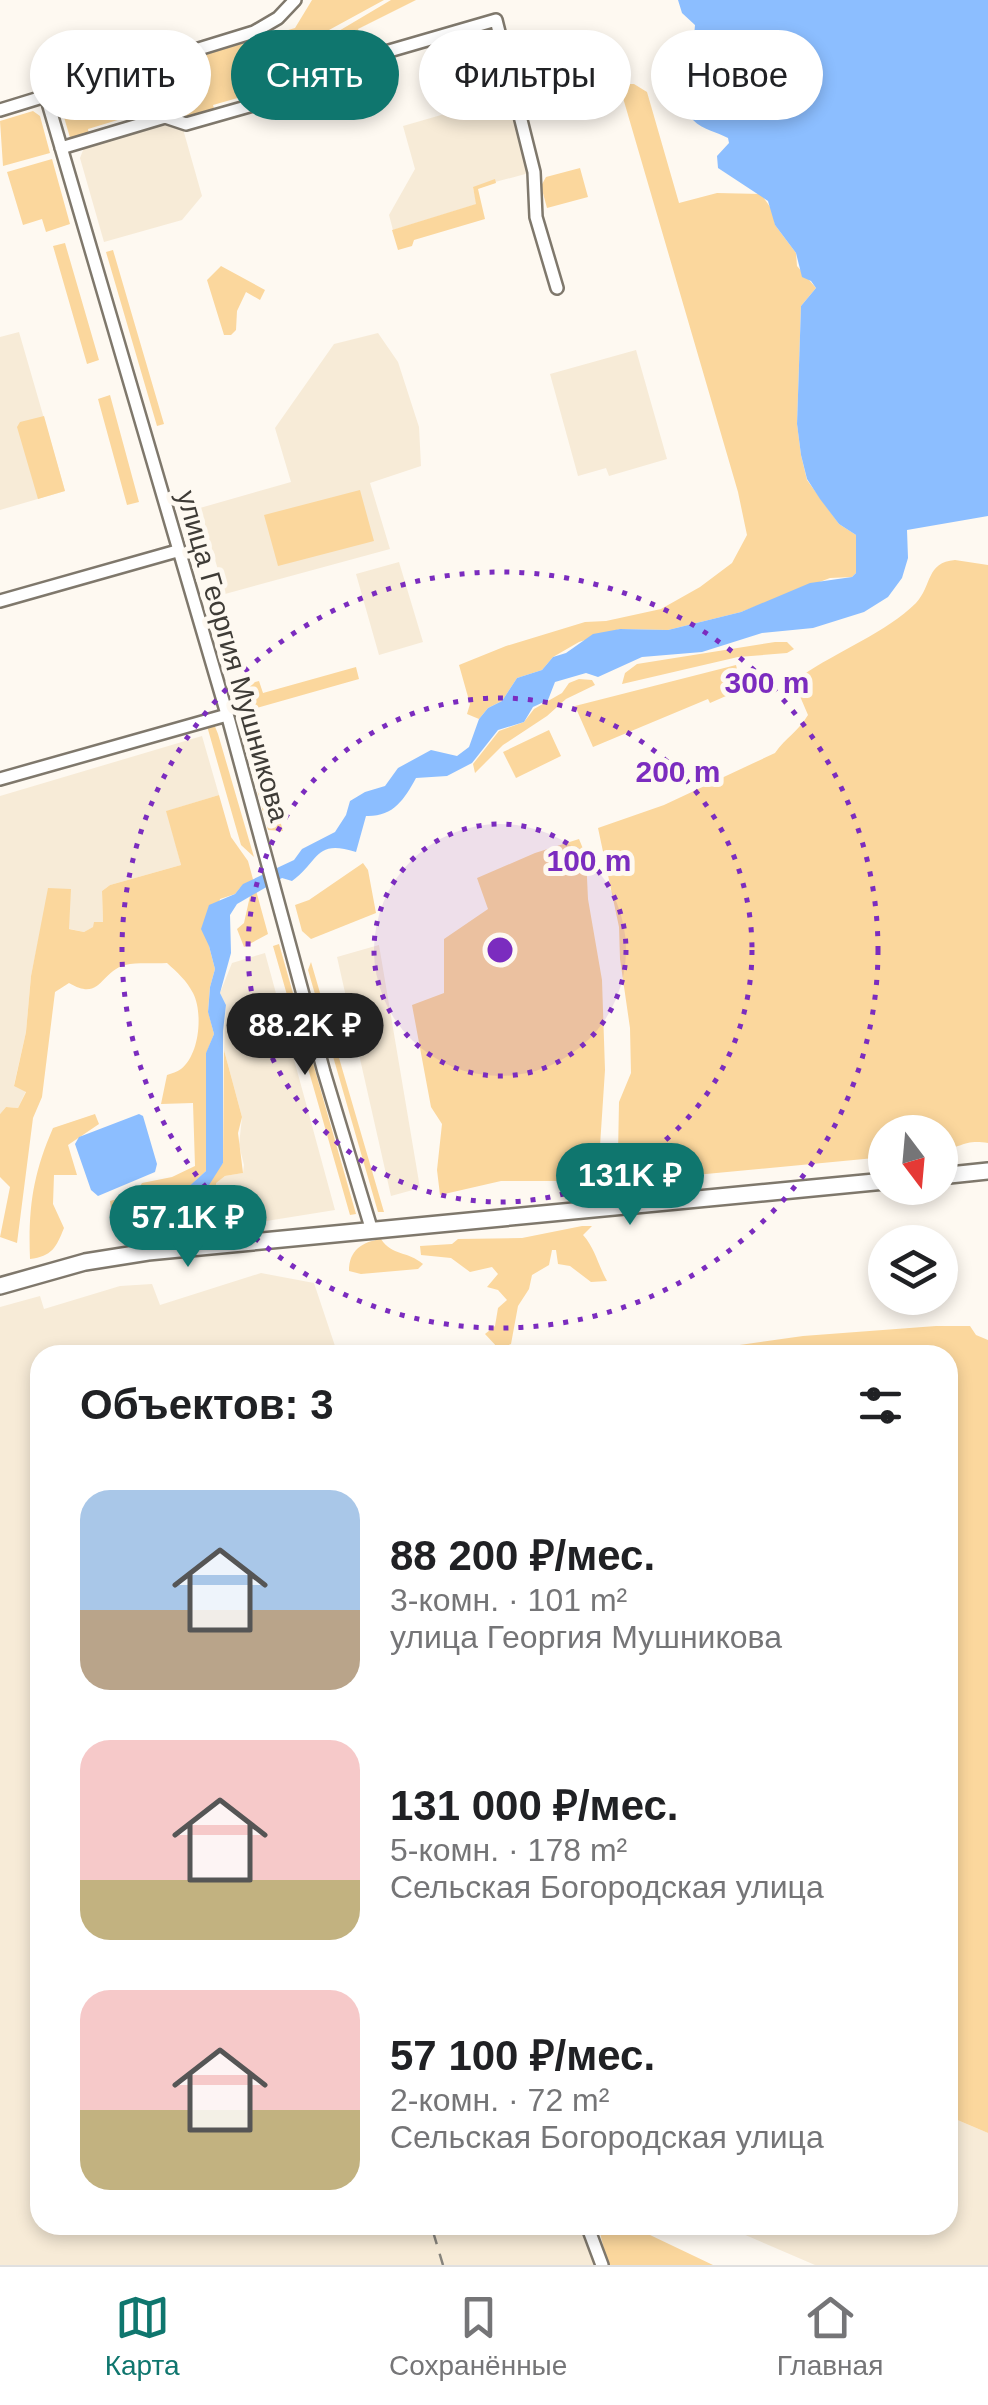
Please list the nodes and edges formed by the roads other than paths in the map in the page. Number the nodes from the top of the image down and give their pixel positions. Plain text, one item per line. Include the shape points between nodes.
1 (295, 0) edge
2 (211, 45) edge
3 (30, 101) edge
4 (0, 110) edge
5 (53, 120) edge
6 (61, 148) junction
7 (556, 288) dead end
8 (177, 551) junction
9 (0, 601) edge
10 (227, 715) junction
11 (0, 779) edge
12 (988, 1171) edge
13 (958, 1174) edge
14 (868, 1183) edge
15 (372, 1231) junction
16 (0, 1286) edge
17 (591, 2235) edge
18 (602, 2265) edge

1 - 2 street via 254,32
3 - 4 street
5 - 6 street, улица Георгия Мушникова
6 - 7 street via 165,117 186,124 309,89 358,60 496,20
6 - 8 street, улица Георгия Мушникова
8 - 9 street
8 - 10 street, улица Георгия Мушникова
10 - 11 street
10 - 15 street, улица Георгия Мушникова
12 - 13 main road
14 - 15 main road
15 - 16 main road via 102,1258
17 - 18 street

